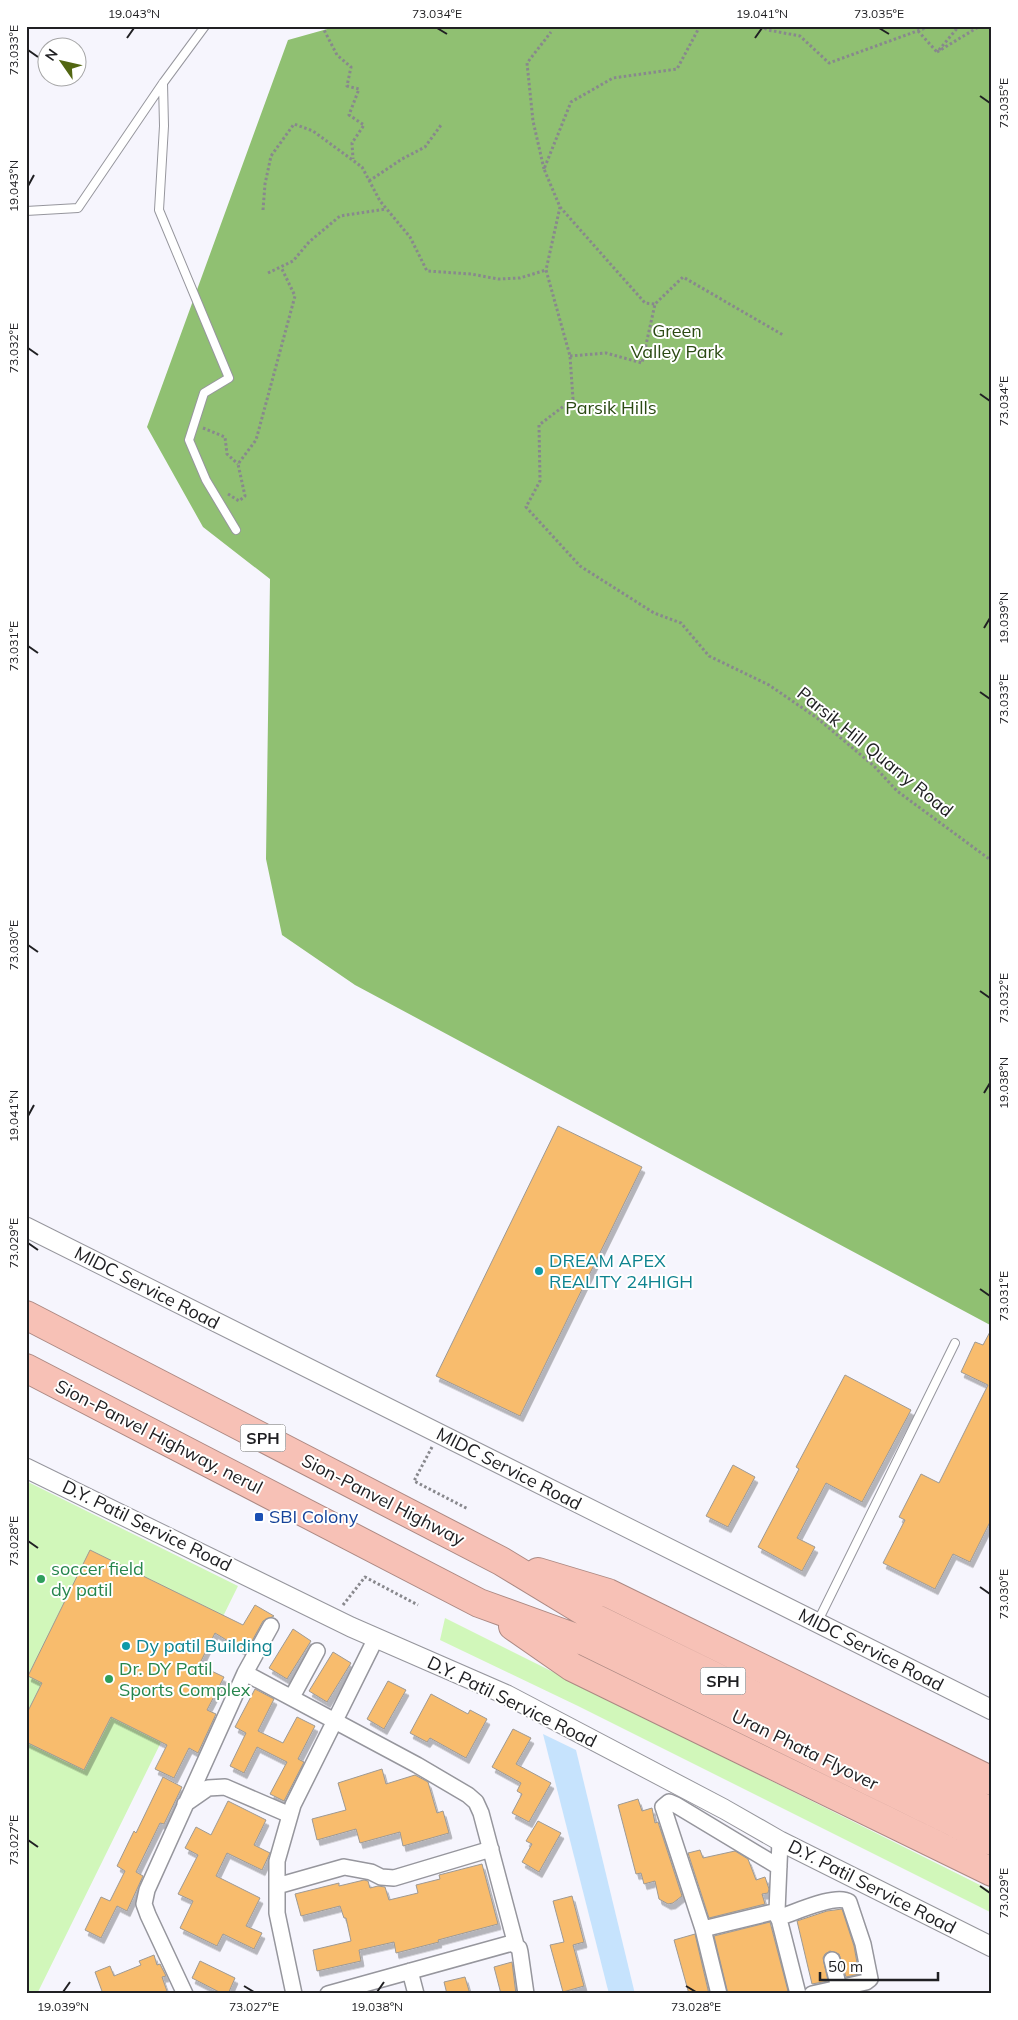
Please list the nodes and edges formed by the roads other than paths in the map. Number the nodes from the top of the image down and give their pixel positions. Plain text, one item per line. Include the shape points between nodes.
1 (205, 26) edge
2 (163, 82) junction
3 (26, 211) edge
4 (236, 530) dead end
5 (26, 1227) edge
6 (26, 1315) edge
7 (955, 1343) dead end
8 (26, 1368) edge
9 (26, 1468) edge
10 (501, 1561) junction
11 (479, 1603) junction
12 (817, 1623) junction
13 (271, 1626) dead end
14 (376, 1638) junction
15 (316, 1651) dead end
16 (245, 1673) junction
17 (292, 1698) junction
18 (992, 1710) edge
19 (335, 1720) junction
20 (845, 1754) junction
21 (992, 1781) edge
22 (185, 1804) junction
23 (992, 1812) edge
24 (290, 1815) junction
25 (780, 1841) junction
26 (992, 1841) edge
27 (491, 1849) junction
28 (779, 1867) junction
29 (992, 1872) edge
30 (277, 1886) junction
31 (778, 1914) junction
32 (703, 1929) junction
33 (516, 1945) junction
34 (992, 1947) edge
35 (832, 1960) dead end
36 (410, 1971) junction
37 (839, 1988) junction
38 (185, 1994) edge
39 (294, 1994) edge
40 (328, 1994) edge
41 (416, 1994) edge
42 (526, 1994) edge
43 (720, 1994) edge
44 (798, 1994) edge
45 (812, 1994) edge

1 - 2 lane
2 - 3 lane via 78,208
2 - 4 lane via 159,210 229,378 204,393 189,440 206,480
5 - 12 street, MIDC Service Road
6 - 10 highway, Sion-Panvel Highway / SPH
7 - 12 lane
8 - 11 highway, Sion-Panvel Highway, nerul / SPH
9 - 14 street, D.Y. Patil Service Road
10 - 20 highway, Uran Phata Flyover / SPH via 596,1618
10 - 21 highway via 608,1593
11 - 20 highway, Uran Phata Flyover / SPH via 584,1641
11 - 29 highway via 572,1667
12 - 18 street, MIDC Service Road
13 - 16 street
14 - 19 street
14 - 25 street, D.Y. Patil Service Road via 507,1695
15 - 17 street
16 - 17 street
16 - 22 street
17 - 19 street
19 - 24 street
19 - 27 street via 468,1795 481,1813
20 - 23 highway, Uran Phata Flyover / SPH
20 - 26 highway, Uran Phata Flyover / SPH
22 - 24 street via 208,1788 225,1787
22 - 38 street via 147,1890 144,1904
24 - 30 street via 277,1860
25 - 28 street
25 - 34 street, D.Y. Patil Service Road
27 - 30 street via 394,1878 344,1867
27 - 33 street
28 - 31 street
28 - 32 street via 669,1802 664,1807
30 - 39 street via 276,1913
31 - 32 street
31 - 37 street via 818,1910 834,1898 849,1902 871,1975 866,1982
31 - 44 street
32 - 43 street
33 - 36 street via 505,1944
33 - 42 street via 520,1952
35 - 37 street
36 - 40 street
36 - 41 street
37 - 45 street

